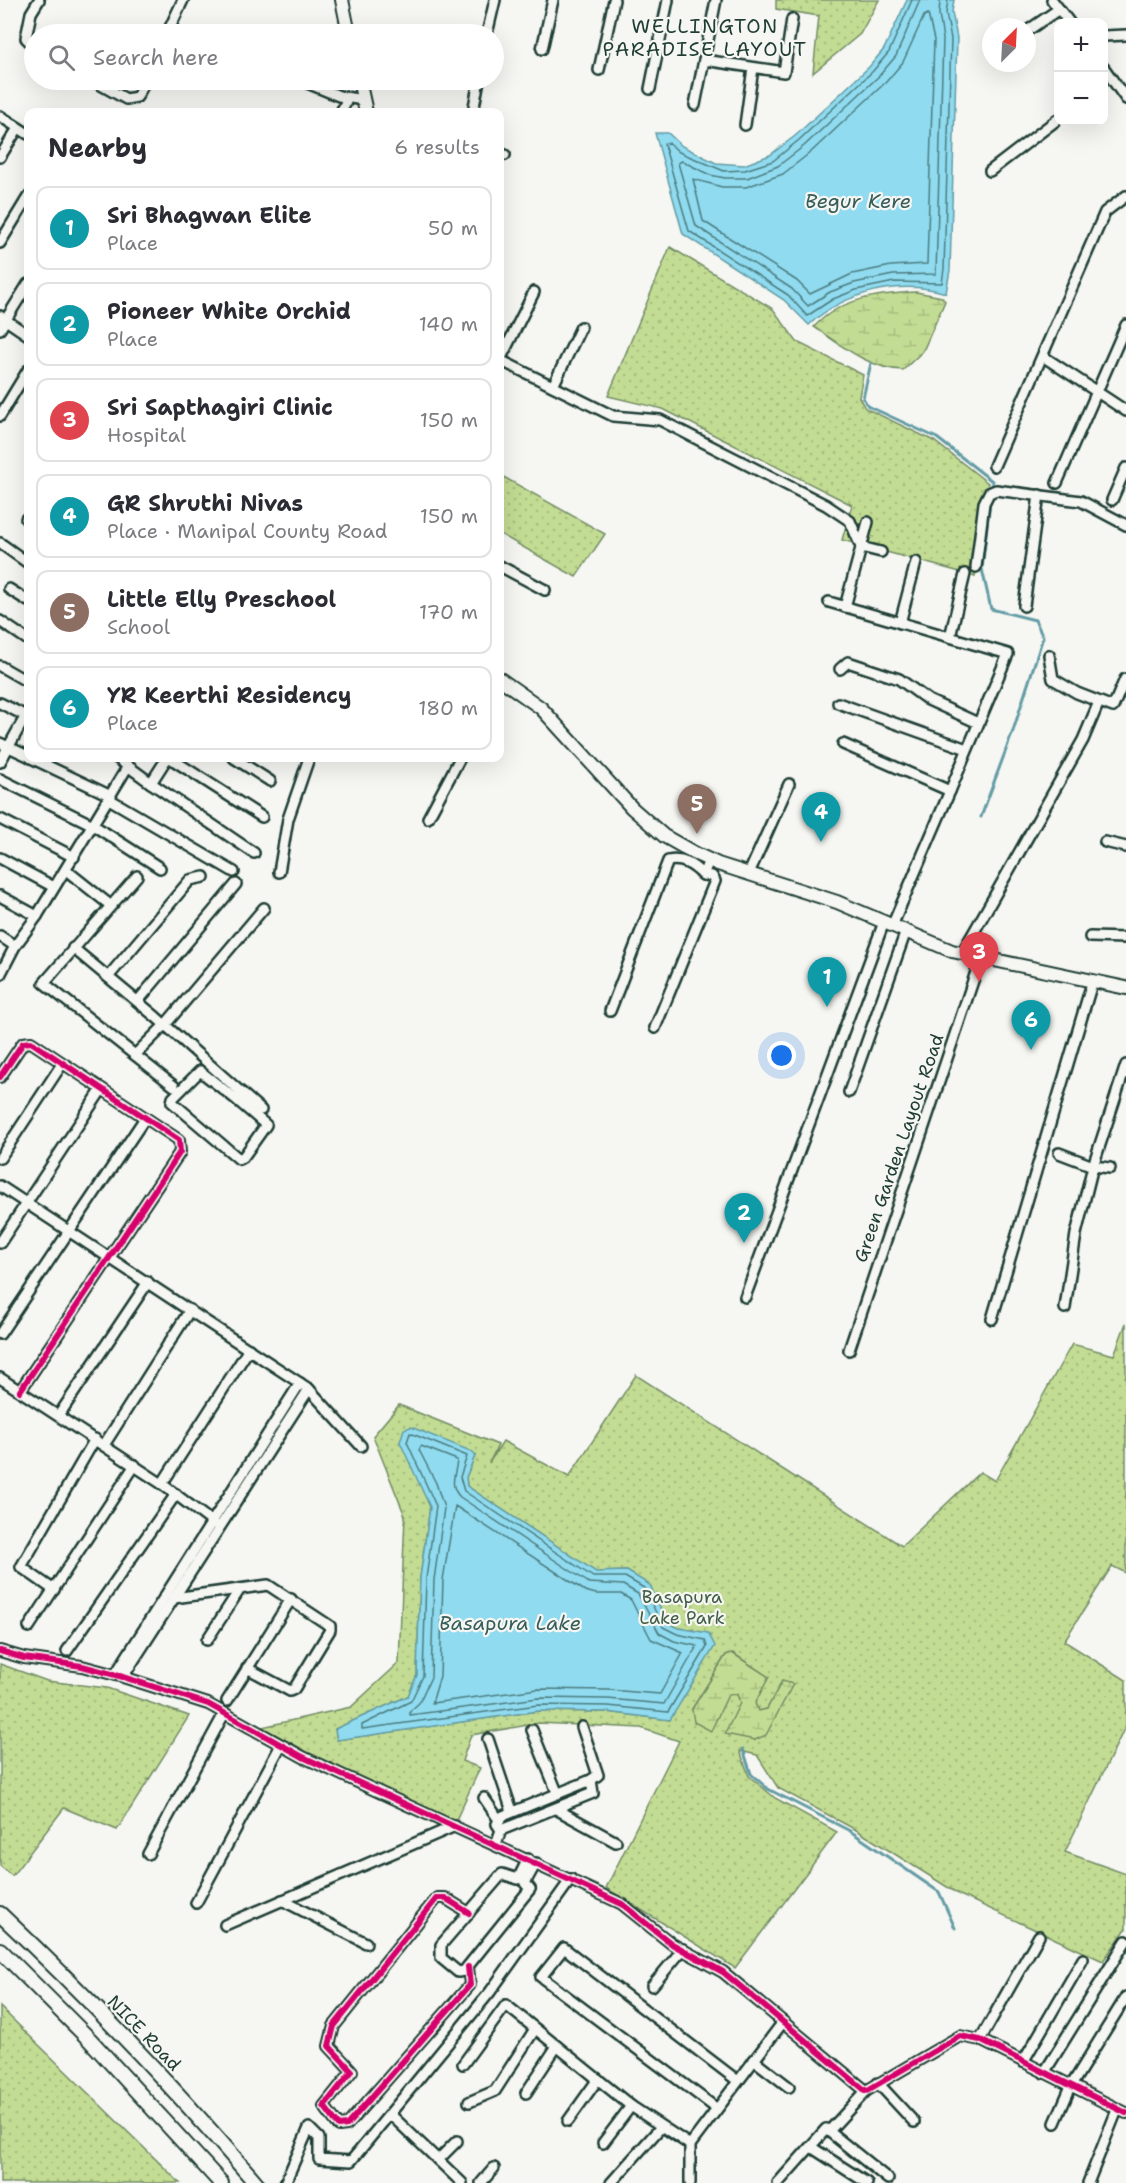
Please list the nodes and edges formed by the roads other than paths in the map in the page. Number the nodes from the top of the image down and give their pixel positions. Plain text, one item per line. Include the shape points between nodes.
1 (39, 0) edge
2 (183, 0) edge
3 (342, 0) edge
4 (495, 0) edge
5 (553, 0) edge
6 (614, 0) edge
7 (668, 0) edge
8 (716, 0) edge
9 (1052, 0) edge
10 (1059, 9) junction
11 (1066, 18) edge
12 (792, 19) dead end
13 (29, 24) edge
14 (171, 24) edge
15 (347, 24) edge
16 (489, 24) edge
17 (1036, 25) edge
18 (1126, 35) edge
19 (1108, 36) edge
20 (542, 49) dead end
21 (704, 60) junction
22 (753, 68) junction
23 (599, 70) dead end
24 (1108, 82) edge
25 (650, 89) dead end
26 (110, 90) edge
27 (141, 90) edge
28 (322, 90) edge
29 (361, 90) edge
30 (477, 90) edge
31 (342, 99) junction
32 (1126, 99) edge
33 (695, 105) dead end
34 (365, 107) edge
35 (341, 108) edge
36 (474, 108) edge
37 (0, 116) edge
38 (1054, 123) edge
39 (745, 125) dead end
40 (18, 128) junction
41 (24, 132) edge
42 (0, 157) edge
43 (990, 171) dead end
44 (1126, 196) edge
45 (24, 204) edge
46 (0, 243) edge
47 (24, 289) edge
48 (534, 292) dead end
49 (3, 318) edge
50 (1126, 325) edge
51 (581, 327) dead end
52 (0, 329) edge
53 (24, 332) edge
54 (504, 352) edge
55 (1044, 357) junction
56 (504, 362) edge
57 (24, 377) edge
58 (553, 386) junction
59 (1097, 393) junction
60 (1126, 411) edge
61 (0, 416) edge
62 (994, 466) dead end
63 (1126, 468) edge
64 (1057, 483) dead end
65 (1039, 495) junction
66 (1112, 500) dead end
67 (868, 522) dead end
68 (1126, 525) edge
69 (0, 543) edge
70 (861, 547) junction
71 (881, 552) dead end
72 (24, 560) edge
73 (916, 562) dead end
74 (976, 567) dead end
75 (504, 568) edge
76 (964, 573) dead end
77 (9, 589) dead end
78 (545, 590) dead end
79 (24, 598) edge
80 (829, 602) dead end
81 (1024, 606) dead end
82 (845, 607) junction
83 (0, 621) edge
84 (900, 623) junction
85 (24, 637) edge
86 (950, 638) junction
87 (1049, 655) dead end
88 (0, 666) edge
89 (840, 669) dead end
90 (1125, 678) edge
91 (24, 680) edge
92 (504, 683) edge
93 (1099, 702) junction
94 (0, 703) edge
95 (838, 703) dead end
96 (24, 713) edge
97 (24, 718) edge
98 (978, 723) junction
99 (843, 744) dead end
100 (4, 745) edge
101 (967, 749) junction
102 (24, 754) edge
103 (0, 762) edge
104 (40, 762) edge
105 (122, 762) edge
106 (165, 762) edge
107 (174, 762) edge
108 (240, 762) edge
109 (308, 762) edge
110 (458, 762) edge
111 (128, 766) junction
112 (0, 779) edge
113 (270, 781) dead end
114 (151, 783) junction
115 (789, 784) dead end
116 (950, 791) junction
117 (110, 798) junction
118 (262, 817) dead end
119 (428, 818) dead end
120 (0, 819) edge
121 (93, 825) junction
122 (1105, 842) dead end
123 (1126, 847) edge
124 (254, 853) dead end
125 (74, 857) junction
126 (0, 858) edge
127 (709, 860) junction
128 (160, 868) dead end
129 (66, 870) junction
130 (234, 872) dead end
131 (279, 872) dead end
132 (748, 873) junction
133 (703, 875) junction
134 (137, 876) dead end
135 (204, 877) dead end
136 (236, 884) dead end
137 (54, 887) junction
138 (0, 896) edge
139 (110, 905) junction
140 (264, 908) dead end
141 (37, 916) junction
142 (888, 924) junction
143 (906, 931) junction
144 (0, 936) edge
145 (1090, 937) dead end
146 (1126, 938) edge
147 (15, 946) junction
148 (73, 948) junction
149 (962, 953) junction
150 (981, 957) junction
151 (0, 975) edge
152 (108, 977) junction
153 (1092, 983) junction
154 (1126, 988) edge
155 (138, 1002) junction
156 (610, 1011) dead end
157 (165, 1026) junction
158 (655, 1028) dead end
159 (135, 1055) junction
160 (62, 1064) junction
161 (1126, 1065) edge
162 (0, 1077) edge
163 (223, 1082) junction
164 (174, 1086) dead end
165 (102, 1089) junction
166 (849, 1092) dead end
167 (240, 1096) junction
168 (261, 1110) dead end
169 (145, 1118) junction
170 (1059, 1153) dead end
171 (0, 1158) edge
172 (1093, 1166) junction
173 (1110, 1168) dead end
174 (0, 1186) edge
175 (26, 1203) junction
176 (69, 1231) junction
177 (0, 1243) edge
178 (109, 1257) junction
179 (147, 1282) junction
180 (745, 1296) dead end
181 (1065, 1308) dead end
182 (190, 1310) junction
183 (992, 1319) dead end
184 (0, 1334) edge
185 (249, 1349) junction
186 (849, 1350) dead end
187 (0, 1378) edge
188 (300, 1383) junction
189 (309, 1389) junction
190 (20, 1391) junction
191 (59, 1415) junction
192 (100, 1442) junction
193 (361, 1446) dead end
194 (135, 1466) junction
195 (162, 1484) junction
196 (176, 1494) junction
197 (216, 1524) junction
198 (240, 1589) junction
199 (54, 1590) junction
200 (174, 1598) junction
201 (291, 1599) junction
202 (28, 1627) dead end
203 (207, 1640) dead end
204 (0, 1651) edge
205 (67, 1651) dead end
206 (247, 1668) junction
207 (119, 1676) junction
208 (227, 1701) dead end
209 (224, 1714) junction
210 (582, 1727) dead end
211 (532, 1730) dead end
212 (488, 1739) dead end
213 (281, 1745) junction
214 (591, 1780) junction
215 (557, 1792) junction
216 (484, 1798) dead end
217 (556, 1809) junction
218 (512, 1811) junction
219 (499, 1820) junction
220 (455, 1826) junction
221 (501, 1830) junction
222 (616, 1842) dead end
223 (496, 1844) junction
224 (148, 1854) dead end
225 (532, 1861) junction
226 (571, 1879) junction
227 (522, 1881) junction
228 (282, 1900) junction
229 (196, 1903) dead end
230 (469, 1913) junction
231 (0, 1914) edge
232 (225, 1924) dead end
233 (1039, 1936) dead end
234 (1126, 1941) edge
235 (366, 1943) dead end
236 (683, 1949) junction
237 (0, 1950) edge
238 (1126, 1953) edge
239 (1083, 1959) dead end
240 (468, 1967) junction
241 (652, 1986) dead end
242 (1126, 1997) edge
243 (783, 2022) junction
244 (535, 2029) junction
245 (980, 2040) junction
246 (557, 2046) junction
247 (754, 2060) junction
248 (1023, 2062) junction
249 (463, 2064) dead end
250 (1047, 2074) junction
251 (598, 2079) junction
252 (738, 2081) junction
253 (879, 2083) junction
254 (1071, 2086) junction
255 (789, 2087) dead end
256 (866, 2091) junction
257 (526, 2093) dead end
258 (469, 2102) dead end
259 (631, 2106) junction
260 (716, 2108) junction
261 (1121, 2112) edge
262 (391, 2115) junction
263 (568, 2121) dead end
264 (914, 2122) dead end
265 (1055, 2123) dead end
266 (661, 2127) junction
267 (830, 2130) junction
268 (457, 2141) dead end
269 (603, 2143) dead end
270 (690, 2145) junction
271 (811, 2147) junction
272 (438, 2160) junction
273 (494, 2168) dead end
274 (888, 2179) dead end
275 (221, 2183) edge
276 (256, 2183) edge
277 (285, 2183) edge
278 (462, 2183) edge
279 (481, 2183) edge
280 (611, 2183) edge
281 (690, 2183) edge
282 (778, 2183) edge
283 (867, 2183) edge
284 (1088, 2183) edge

1 - 13 street
2 - 14 street
3 - 15 main road
4 - 16 street
5 - 20 street
6 - 23 street
7 - 25 street
8 - 21 street
9 - 10 street
10 - 11 street
10 - 17 street
12 - 22 street via 784,72
18 - 19 street
21 - 22 street
21 - 33 street
22 - 39 street
24 - 32 street
26 - 27 street via 126,99 137,97
28 - 31 street
29 - 34 main road
30 - 36 street
31 - 34 street
31 - 35 street
37 - 40 street
38 - 43 street
40 - 41 street
40 - 42 street
44 - 55 street via 1105,212
45 - 46 street
47 - 49 street
48 - 54 street
49 - 52 street
49 - 53 street
50 - 59 street
51 - 58 street
55 - 59 street
55 - 62 street
56 - 58 street
57 - 61 street
58 - 70 street via 613,416 660,420 826,505 850,521
59 - 60 street
59 - 64 street
63 - 66 street
65 - 68 street via 1081,501
65 - 74 street via 996,490 989,493 984,503
65 - 81 street
67 - 70 street
69 - 72 street
70 - 71 street
70 - 82 street
73 - 84 street
75 - 78 street
76 - 86 street
77 - 79 street
80 - 82 street
82 - 84 street
83 - 85 street
84 - 86 street
86 - 98 street via 1008,654
87 - 93 street via 1053,679
88 - 91 street
89 - 98 street via 848,662 899,679 928,700
90 - 93 street via 1113,707
92 - 127 main road via 541,708 632,808 664,836
93 - 149 street via 1083,740
94 - 96 street
95 - 101 street
97 - 100 street
98 - 101 street
99 - 116 street
100 - 102 street
100 - 103 street
101 - 116 street
104 - 117 street
105 - 111 street
106 - 114 street
107 - 118 street
108 - 113 street
109 - 131 street via 288,819
110 - 119 street
111 - 114 street
111 - 117 street
112 - 121 street
114 - 124 street
115 - 132 street
116 - 142 street
117 - 121 street
117 - 130 street
120 - 125 street
121 - 125 street
121 - 128 street
122 - 123 street
125 - 129 street
126 - 137 street
127 - 132 main road
127 - 133 street
129 - 137 street
129 - 139 street
132 - 142 main road via 837,902
133 - 156 street via 678,859 668,861
133 - 158 street via 716,881
134 - 139 street
135 - 152 street via 190,880
136 - 155 street
137 - 141 street
138 - 141 street
139 - 148 street
140 - 157 street
141 - 147 street
142 - 143 main road
142 - 180 street
143 - 149 main road
143 - 166 street
144 - 147 street
145 - 146 street
147 - 151 street
148 - 152 street
148 - 159 street via 44,982
149 - 150 main road
150 - 153 main road
150 - 186 street, Green Garden Layout Road
152 - 155 street
153 - 154 main road
153 - 183 street
155 - 157 street
157 - 159 street
157 - 163 street
159 - 164 street
160 - 162 street via 27,1042
160 - 165 street
160 - 171 street
161 - 172 street
163 - 167 street
163 - 167 street via 205,1072 196,1072 172,1102 239,1159 266,1125
165 - 169 street
165 - 175 street
167 - 168 street
169 - 176 street
169 - 178 street via 179,1140 181,1148
170 - 172 street
172 - 173 street
172 - 181 street via 1076,1234
174 - 175 street
175 - 176 street
175 - 177 street
176 - 178 street
176 - 184 street
178 - 179 street
178 - 190 street
179 - 182 street
179 - 191 street
182 - 185 street
182 - 192 street
185 - 188 street
185 - 195 street
187 - 190 street
188 - 189 street
188 - 197 street
189 - 193 street
189 - 197 street
190 - 191 street
191 - 192 street
192 - 194 street
192 - 199 street via 21,1567
194 - 195 street
194 - 199 street
195 - 196 street
196 - 197 street
196 - 205 street
197 - 200 street
197 - 207 street
198 - 200 street
198 - 201 street via 268,1586
198 - 203 street
199 - 202 street
200 - 207 street
201 - 206 street
201 - 206 street via 330,1626 294,1689 283,1689
204 - 207 street
206 - 208 street
207 - 209 street via 208,1704
209 - 213 street
209 - 224 street
210 - 214 street via 598,1775
211 - 215 street
212 - 218 street
213 - 220 street
213 - 229 street
214 - 215 street
214 - 217 street via 593,1793
215 - 218 street
216 - 219 street
217 - 221 street
217 - 222 street
218 - 219 street
219 - 221 street
220 - 223 street
220 - 228 street
221 - 223 street
223 - 225 street
225 - 226 street
225 - 227 street
226 - 236 street via 622,1904
226 - 262 street via 490,1992
227 - 230 street via 502,1874
227 - 240 street via 531,1889
228 - 232 street
228 - 235 street
230 - 240 street via 441,1945 440,1953 458,1972
230 - 240 street via 445,1898 437,1898 334,2026 329,2046 352,2071 324,2106 339,2126 347,2125 471,1985
231 - 276 highway, NICE Road via 103,2015
233 - 245 street
234 - 250 street
236 - 241 street
236 - 243 street via 723,1972
237 - 275 highway via 90,2040
238 - 250 street
239 - 248 street
242 - 254 street
243 - 247 street
243 - 256 street
244 - 246 street
244 - 249 street via 506,2005
244 - 258 street via 495,2091
245 - 248 street
245 - 253 street via 960,2036
246 - 251 street
246 - 257 street
247 - 252 street
247 - 255 street
248 - 250 street
250 - 254 street
251 - 259 street
251 - 263 street
252 - 260 street
252 - 260 street via 564,1948 541,1977
253 - 256 street
253 - 264 street
254 - 261 street
254 - 265 street
256 - 267 street
259 - 266 street
259 - 269 street
260 - 270 street
261 - 284 street
262 - 272 street
262 - 277 street via 351,2161 319,2159 318,2138 309,2128
266 - 270 street
266 - 280 street
267 - 271 street via 822,2131
267 - 274 street
268 - 272 street
270 - 281 street
271 - 282 street
271 - 283 street
272 - 278 street
273 - 279 street

